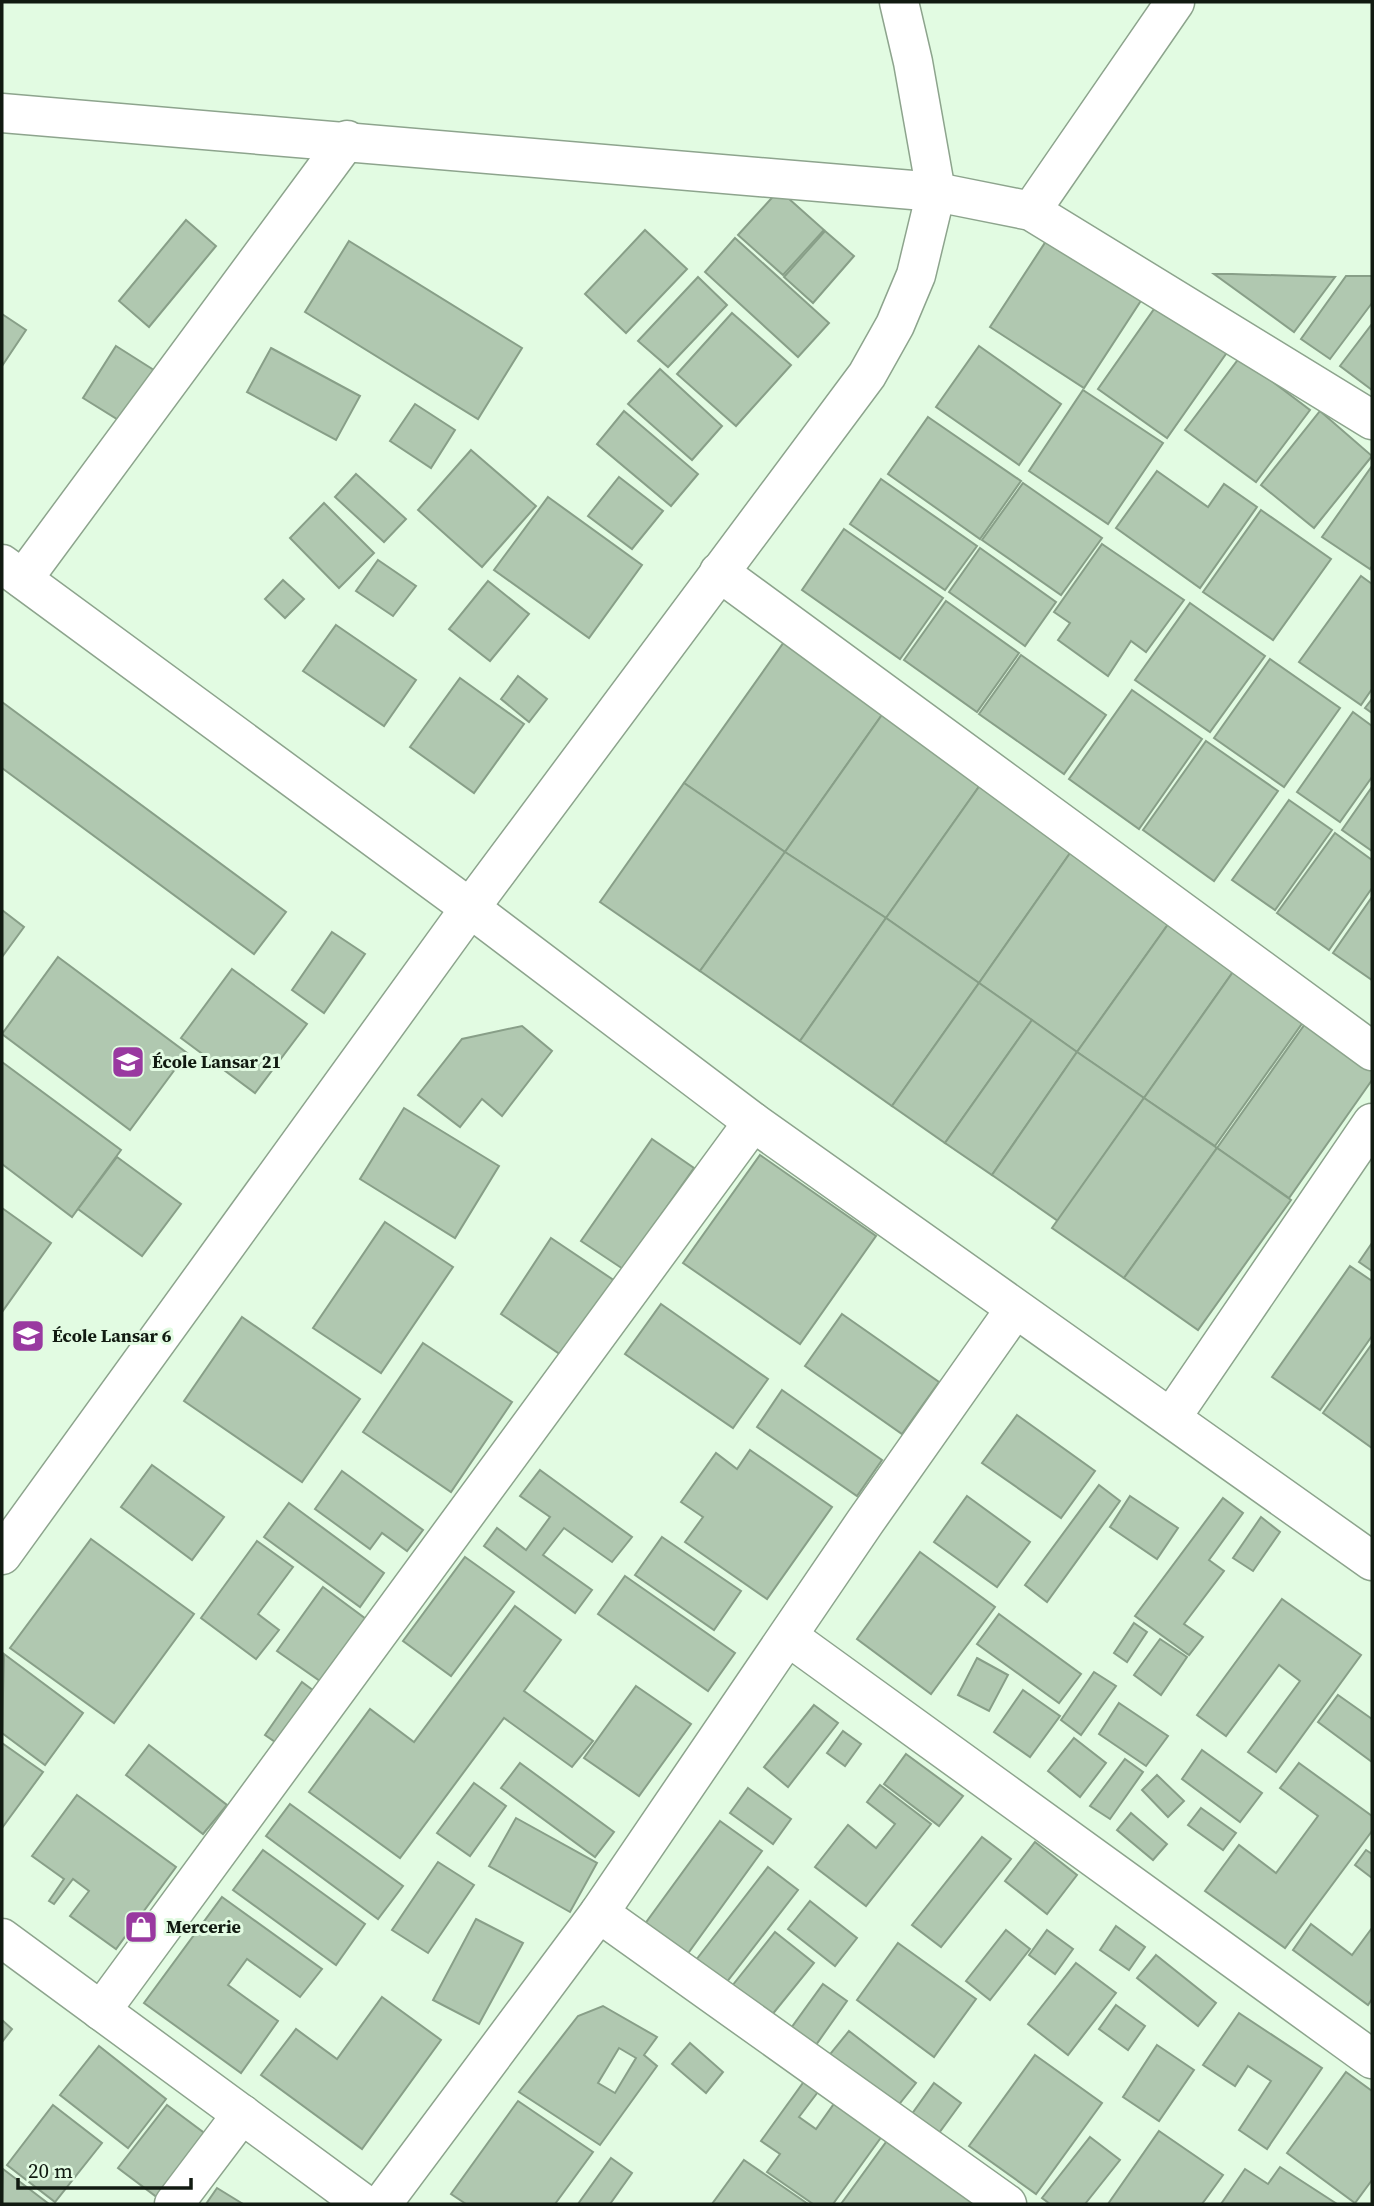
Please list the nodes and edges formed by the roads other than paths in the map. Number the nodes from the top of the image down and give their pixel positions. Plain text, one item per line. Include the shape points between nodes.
1 (899, 2) edge
2 (1175, 2) edge
3 (2, 113) edge
4 (347, 141) junction
5 (936, 192) junction
6 (1031, 211) junction
7 (1372, 419) edge
8 (12, 571) edge
9 (719, 572) junction
10 (470, 908) junction
11 (1372, 1051) edge
12 (753, 1122) junction
13 (1372, 1123) edge
14 (1015, 1309) junction
15 (1171, 1418) junction
16 (2, 1555) edge
17 (1372, 1561) edge
18 (789, 1637) junction
19 (599, 1913) junction
20 (2, 1938) edge
21 (101, 2011) junction
22 (1372, 2059) edge
23 (242, 2114) junction
24 (174, 2204) edge
25 (364, 2204) edge
26 (382, 2204) edge
27 (1007, 2204) edge

1 - 5 street
2 - 6 street
3 - 4 street
4 - 5 street
4 - 8 street
5 - 6 street
5 - 9 street via 916,275 867,375
6 - 7 street
8 - 10 street
9 - 10 street
9 - 11 street
10 - 12 street
10 - 16 street
12 - 14 street
12 - 21 street
13 - 15 street
14 - 15 street
14 - 18 street
15 - 17 street
18 - 19 street
18 - 22 street
19 - 26 street
19 - 27 street
20 - 21 street
21 - 23 street
23 - 24 street
23 - 25 street

